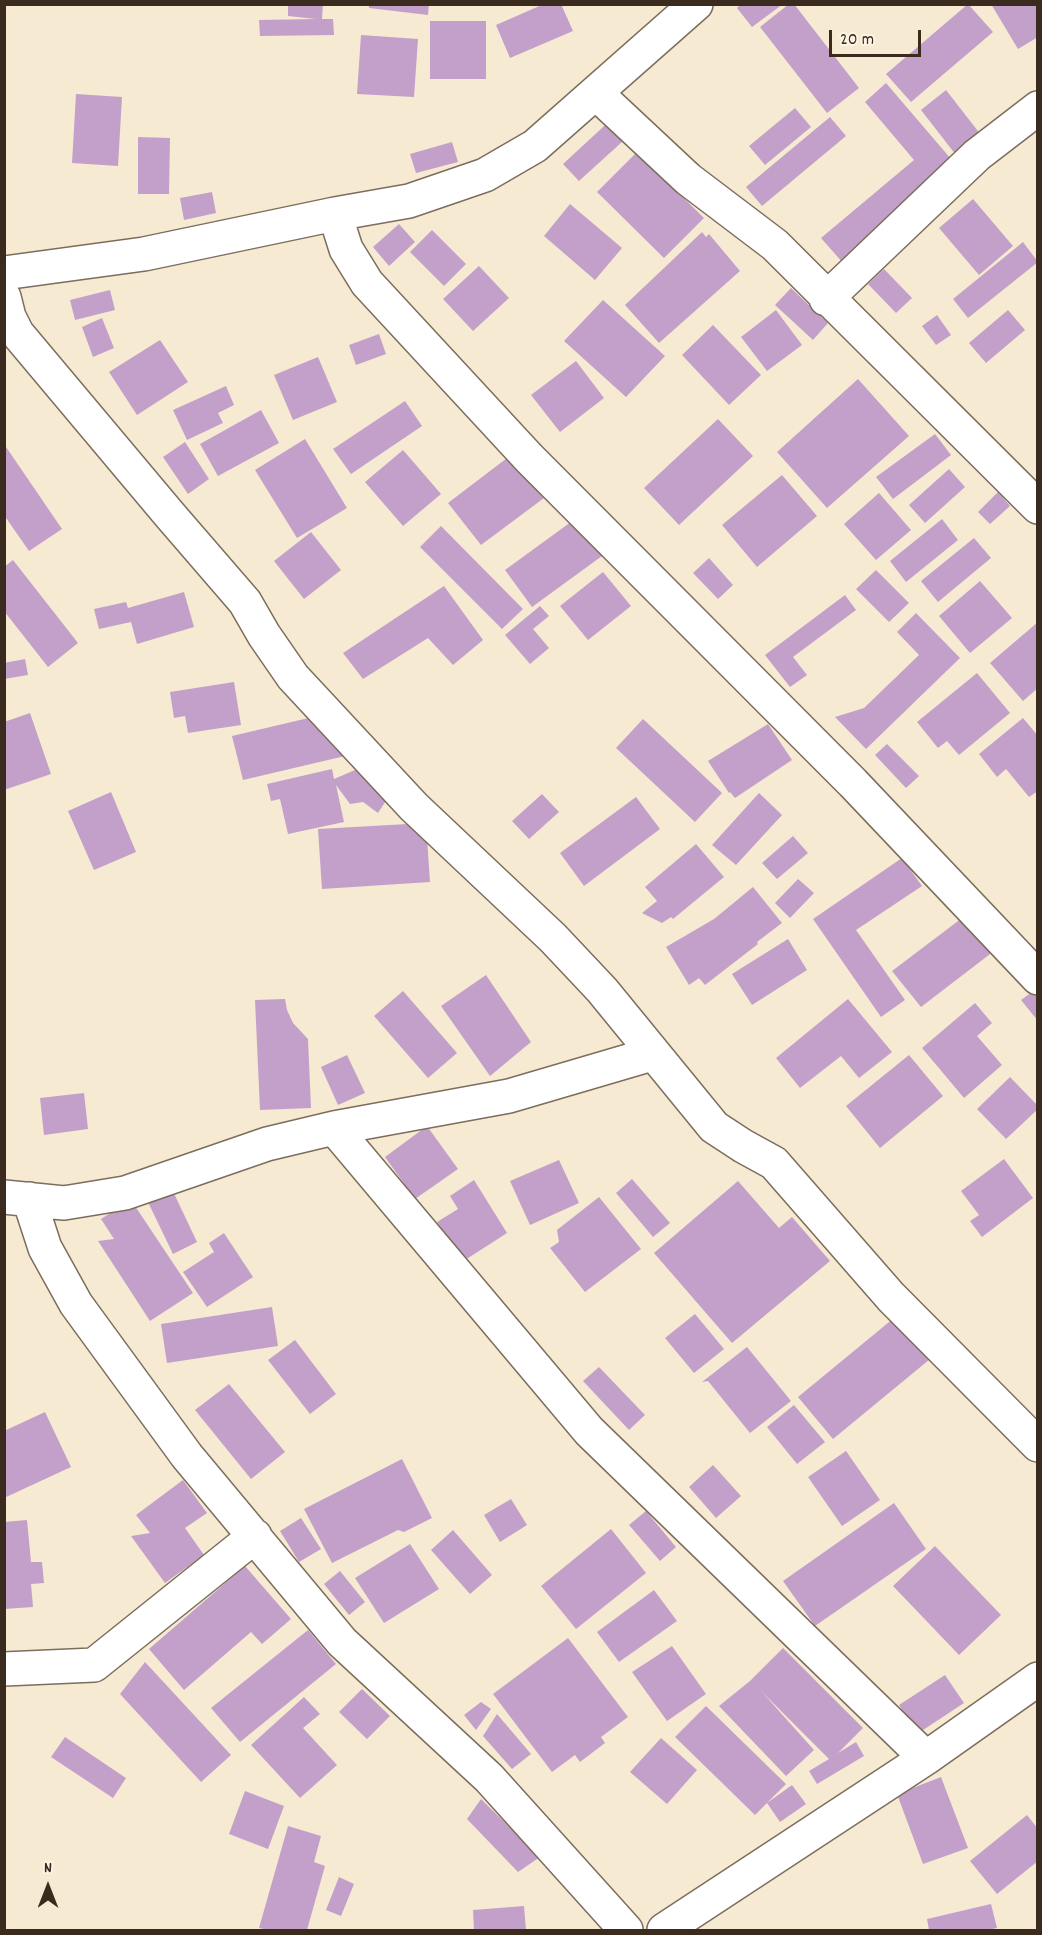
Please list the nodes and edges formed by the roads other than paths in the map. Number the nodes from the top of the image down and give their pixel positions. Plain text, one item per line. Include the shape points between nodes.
1 (696, 4) edge
2 (596, 93) junction
3 (1038, 108) edge
4 (335, 214) junction
5 (4, 273) edge
6 (4, 297) edge
7 (826, 299) junction
8 (1038, 507) edge
9 (1038, 978) edge
10 (652, 1054) junction
11 (334, 1128) junction
12 (17, 1198) edge
13 (1038, 1445) edge
14 (255, 1536) junction
15 (4, 1669) edge
16 (1038, 1679) edge
17 (926, 1758) junction
18 (626, 1930) edge
19 (664, 1930) edge

1 - 2 street
2 - 4 street via 535,146 485,175 409,201
2 - 7 street via 688,179 774,245
3 - 7 street via 976,155
4 - 5 street via 144,254
4 - 9 street via 346,249 375,292 529,458 853,783
6 - 10 street via 17,333 245,602 293,677 414,807 561,946 602,990
7 - 8 street
10 - 11 street via 509,1096
10 - 13 street via 714,1127 774,1163 891,1297
11 - 12 street via 267,1144 125,1193 64,1203
11 - 17 street via 589,1431
12 - 14 street via 76,1304 187,1456
14 - 15 street via 94,1665
14 - 18 street via 342,1642 489,1778
16 - 17 street
17 - 19 street

